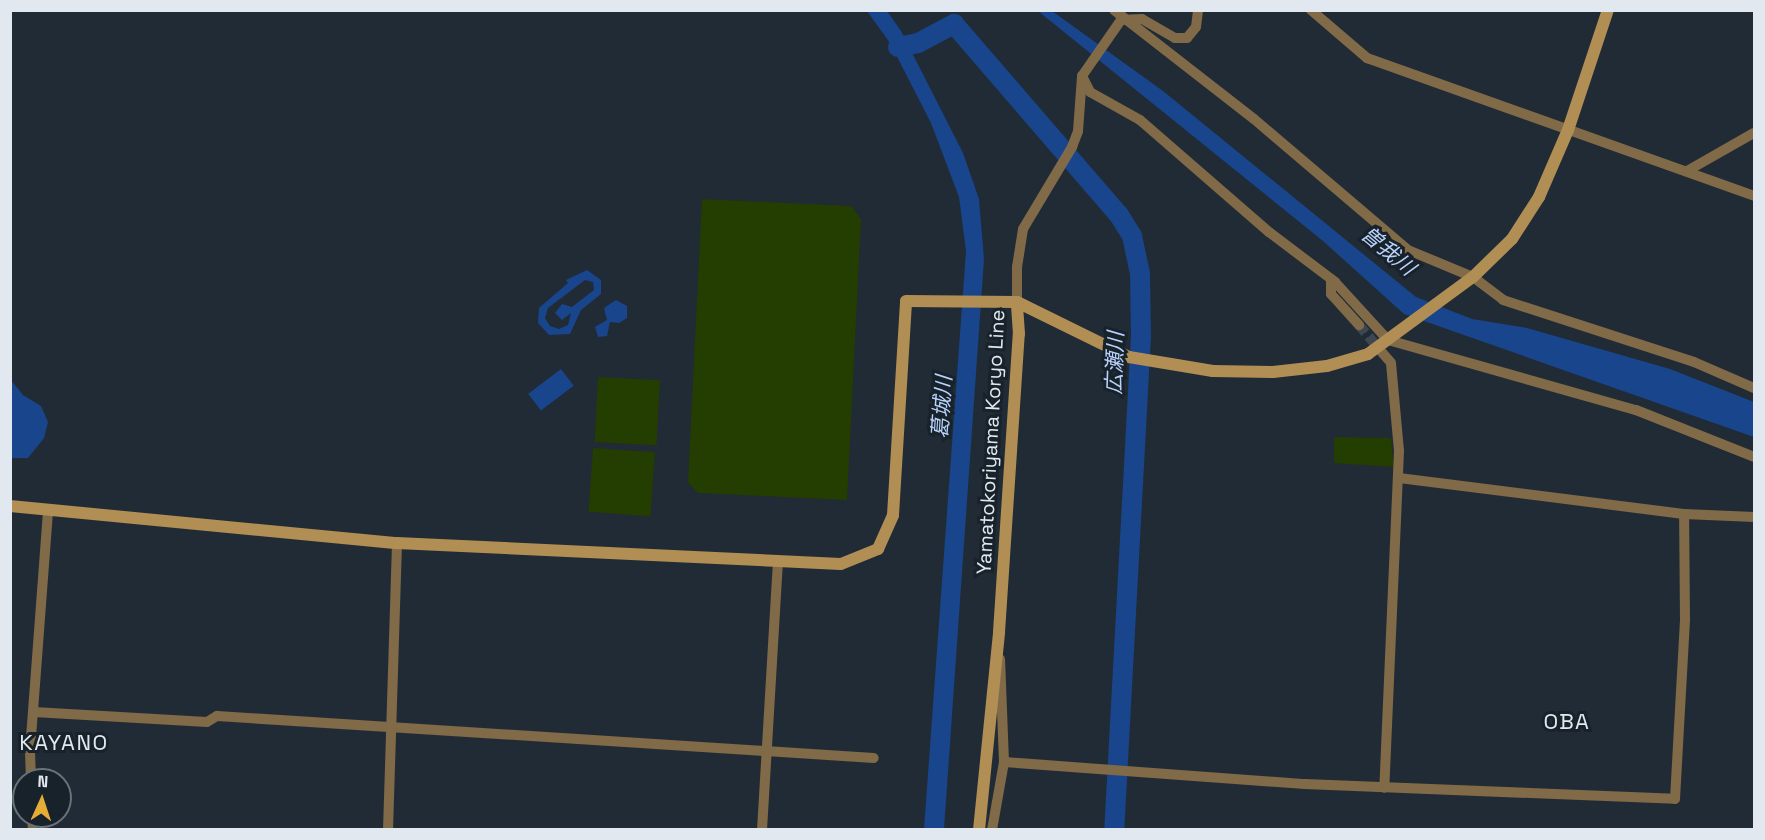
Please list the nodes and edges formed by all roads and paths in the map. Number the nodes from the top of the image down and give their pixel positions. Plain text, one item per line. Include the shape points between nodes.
1 (1114, 10) edge
2 (1198, 10) edge
3 (1311, 10) edge
4 (1608, 10) edge
5 (1124, 19) junction
6 (1082, 76) junction
7 (1568, 130) junction
8 (1755, 133) edge
9 (1687, 171) junction
10 (1755, 196) edge
11 (1473, 277) junction
12 (1331, 279) junction
13 (1017, 302) junction
14 (1359, 326) tunnel mouth
15 (1387, 342) junction
16 (1755, 388) edge
17 (1755, 457) edge
18 (1400, 478) junction
19 (10, 506) edge
20 (48, 511) junction
21 (1684, 513) junction
22 (1755, 517) edge
23 (397, 543) junction
24 (778, 562) junction
25 (999, 632) junction
26 (34, 712) junction
27 (389, 728) junction
28 (767, 751) junction
29 (874, 758) dead end
30 (1004, 762) junction
31 (32, 768) edge
32 (1384, 788) junction
33 (388, 830) edge
34 (762, 830) edge
35 (980, 830) edge
36 (992, 830) edge

1 - 5 street
2 - 5 street via 1196,27 1187,38 1175,38 1142,19
3 - 7 street via 1367,58
4 - 7 main road, Yamatokoriyama Koryo Line
5 - 6 street
5 - 11 street via 1254,119 1408,250
6 - 12 street via 1090,92 1140,120
6 - 13 street via 1078,131 1072,147 1023,229
7 - 9 street
7 - 11 main road, Yamatokoriyama Koryo Line via 1539,198 1512,239
8 - 9 street
9 - 10 street
11 - 15 main road, Yamatokoriyama Koryo Line
11 - 16 street via 1503,300 1694,362
12 - 14 street via 1331,294
12 - 15 street
13 - 15 main road, Yamatokoriyama Koryo Line via 1129,357 1213,371 1272,372 1327,366 1368,354
13 - 24 main road via 906,301 892,515 878,549 841,564
13 - 25 main road, Yamatokoriyama Koryo Line via 1019,334
15 - 17 street via 1636,410
15 - 18 street
18 - 21 street
18 - 32 street
19 - 20 main road
20 - 23 main road
20 - 26 street
21 - 22 street
21 - 32 street via 1685,620 1675,799
23 - 24 main road
23 - 27 street
24 - 28 street
25 - 30 street
25 - 35 main road, Yamatokoriyama Koryo Line
26 - 27 street via 207,722 217,716
26 - 31 street
27 - 28 street
27 - 33 street via 392,775
28 - 29 street
28 - 34 street
30 - 32 street
30 - 36 street

